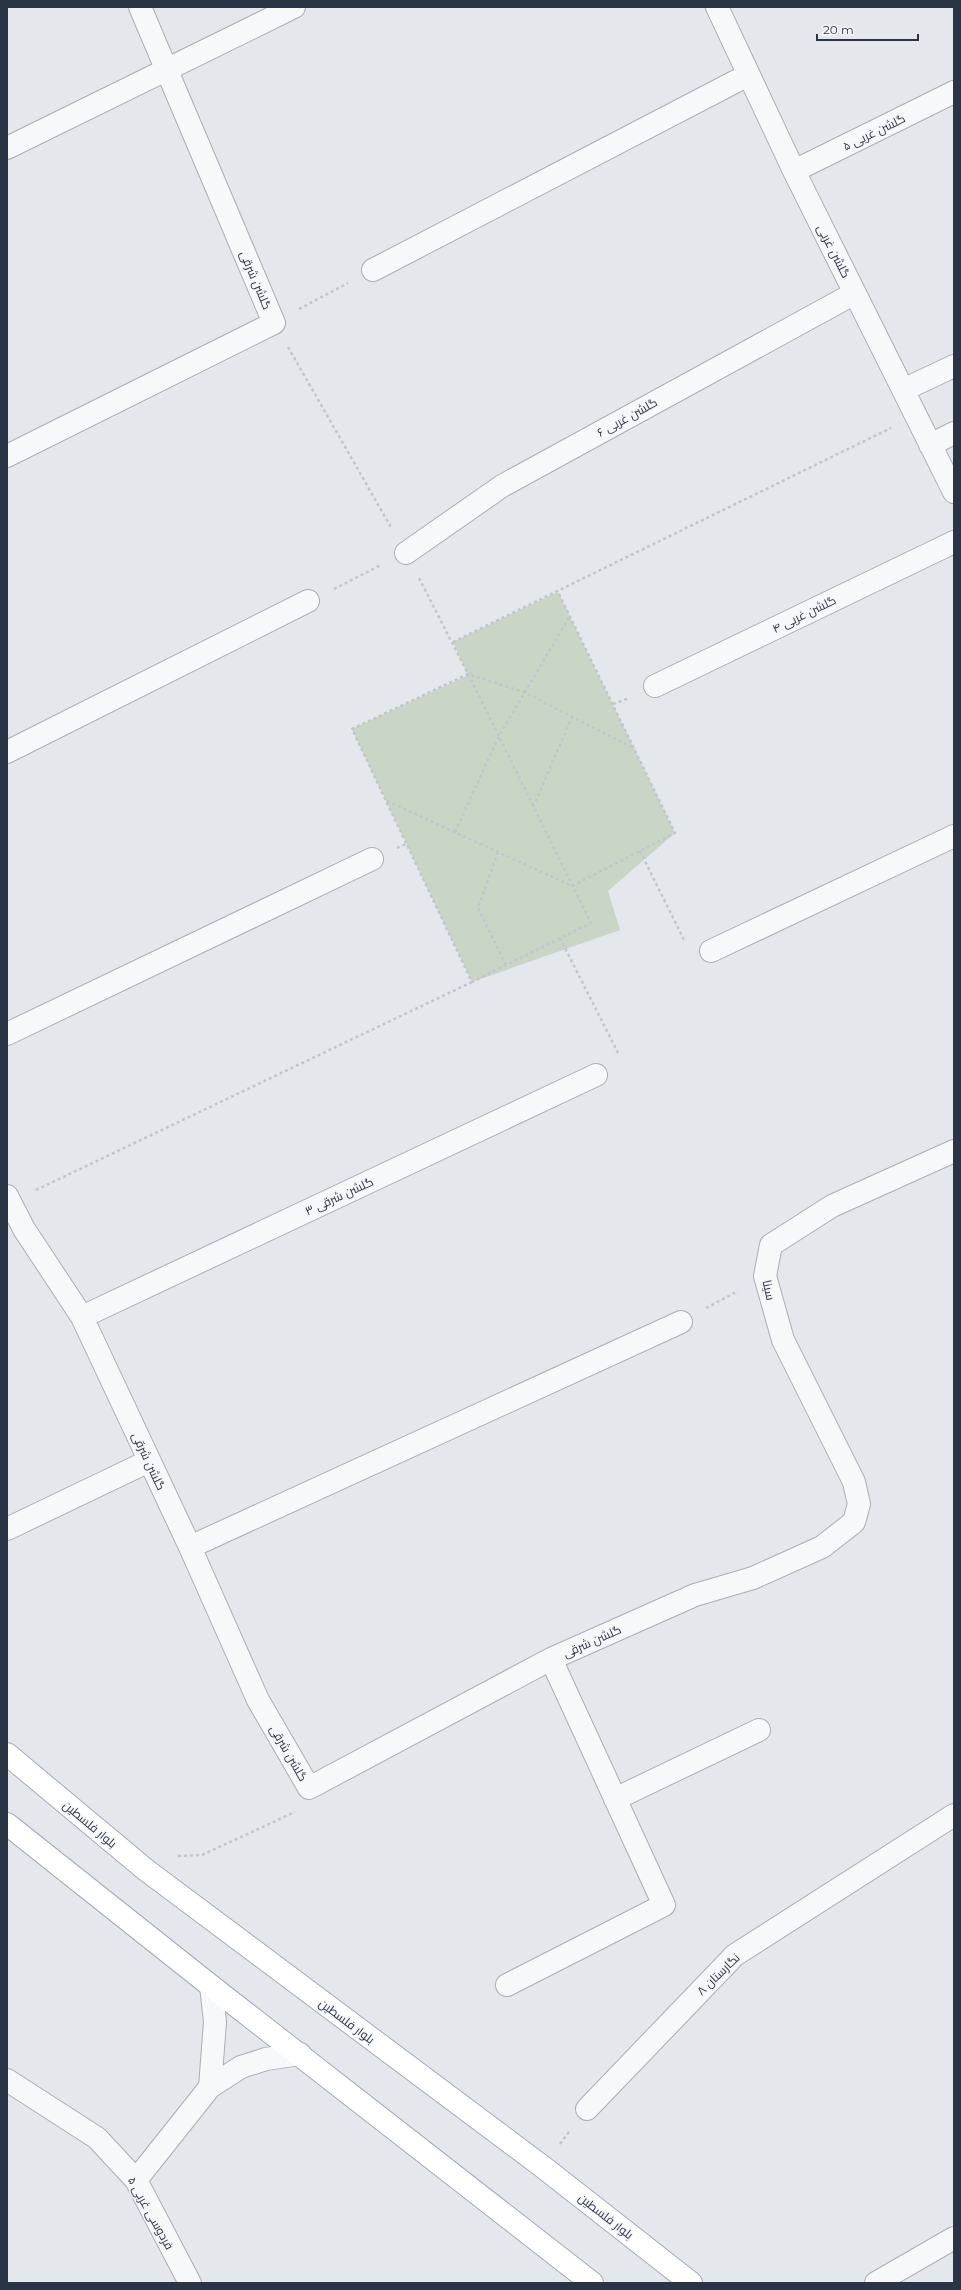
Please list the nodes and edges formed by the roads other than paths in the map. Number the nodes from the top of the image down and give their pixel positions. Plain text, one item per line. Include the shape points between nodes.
1 (140, 7) edge
2 (294, 7) edge
3 (717, 7) edge
4 (167, 70) junction
5 (748, 75) junction
6 (954, 92) edge
7 (7, 148) edge
8 (794, 171) junction
9 (373, 270) road end
10 (855, 292) junction
11 (954, 366) edge
12 (903, 390) junction
13 (954, 433) edge
14 (930, 445) junction
15 (7, 456) edge
16 (954, 492) edge
17 (954, 542) edge
18 (406, 553) road end
19 (308, 601) road end
20 (655, 686) dead end
21 (7, 752) edge
22 (954, 836) edge
23 (372, 859) dead end
24 (711, 951) road end
25 (7, 1034) edge
26 (596, 1075) road end
27 (954, 1151) edge
28 (9, 1199) edge
29 (15, 1232) edge
30 (82, 1318) junction
31 (681, 1322) road end
32 (149, 1461) junction
33 (854, 1522) joint
34 (7, 1529) edge
35 (190, 1547) junction
36 (551, 1659) junction
37 (759, 1730) dead end
38 (7, 1754) edge
39 (615, 1799) junction
40 (954, 1815) edge
41 (7, 1824) edge
42 (507, 1985) dead end
43 (211, 1986) junction
44 (300, 2054) junction
45 (7, 2080) edge
46 (210, 2087) junction
47 (587, 2109) road end
48 (136, 2180) junction
49 (954, 2238) edge
50 (190, 2283) edge
51 (592, 2283) edge
52 (690, 2283) edge
53 (876, 2283) edge

1 - 4 street, گلشن شرقی
2 - 4 street
3 - 5 street, گلشن غربی
4 - 7 street
4 - 15 street, گلشن شرقی via 274,323
5 - 8 street, گلشن غربی
5 - 9 street
6 - 8 street, گلشن غربی ۵
8 - 10 street, گلشن غربی
10 - 12 street, گلشن غربی
10 - 18 street, گلشن غربی ۶ via 502,486
11 - 12 street
12 - 14 street, گلشن غربی
13 - 14 street
14 - 16 street, گلشن غربی
17 - 20 street, گلشن غربی ۴
19 - 21 street
22 - 24 street
23 - 25 street
26 - 30 street, گلشن شرقی ۳
27 - 33 street, سینا via 832,1206 771,1245 765,1276 784,1340 854,1482 859,1504
28 - 29 street, گلشن شرقی
29 - 30 street, گلشن شرقی
30 - 32 street, گلشن شرقی
31 - 35 street
32 - 34 street
32 - 35 street, گلشن شرقی
33 - 36 street, گلشن شرقی via 822,1547 794,1560 754,1578 696,1595
35 - 36 street, گلشن شرقی via 258,1700 309,1788
36 - 39 street
37 - 39 street
38 - 52 main road, بلوار فلسطین via 146,1870 543,2167
39 - 42 street via 664,1905
40 - 47 street, نگارستان ۸ via 735,1955
41 - 43 main road
43 - 44 main road
43 - 46 street via 215,2022
44 - 46 street via 266,2059 240,2067
44 - 51 main road
45 - 48 street, فردوسی غربی ۵ via 97,2138
46 - 48 street
48 - 50 street, فردوسی غربی ۵
49 - 53 street

